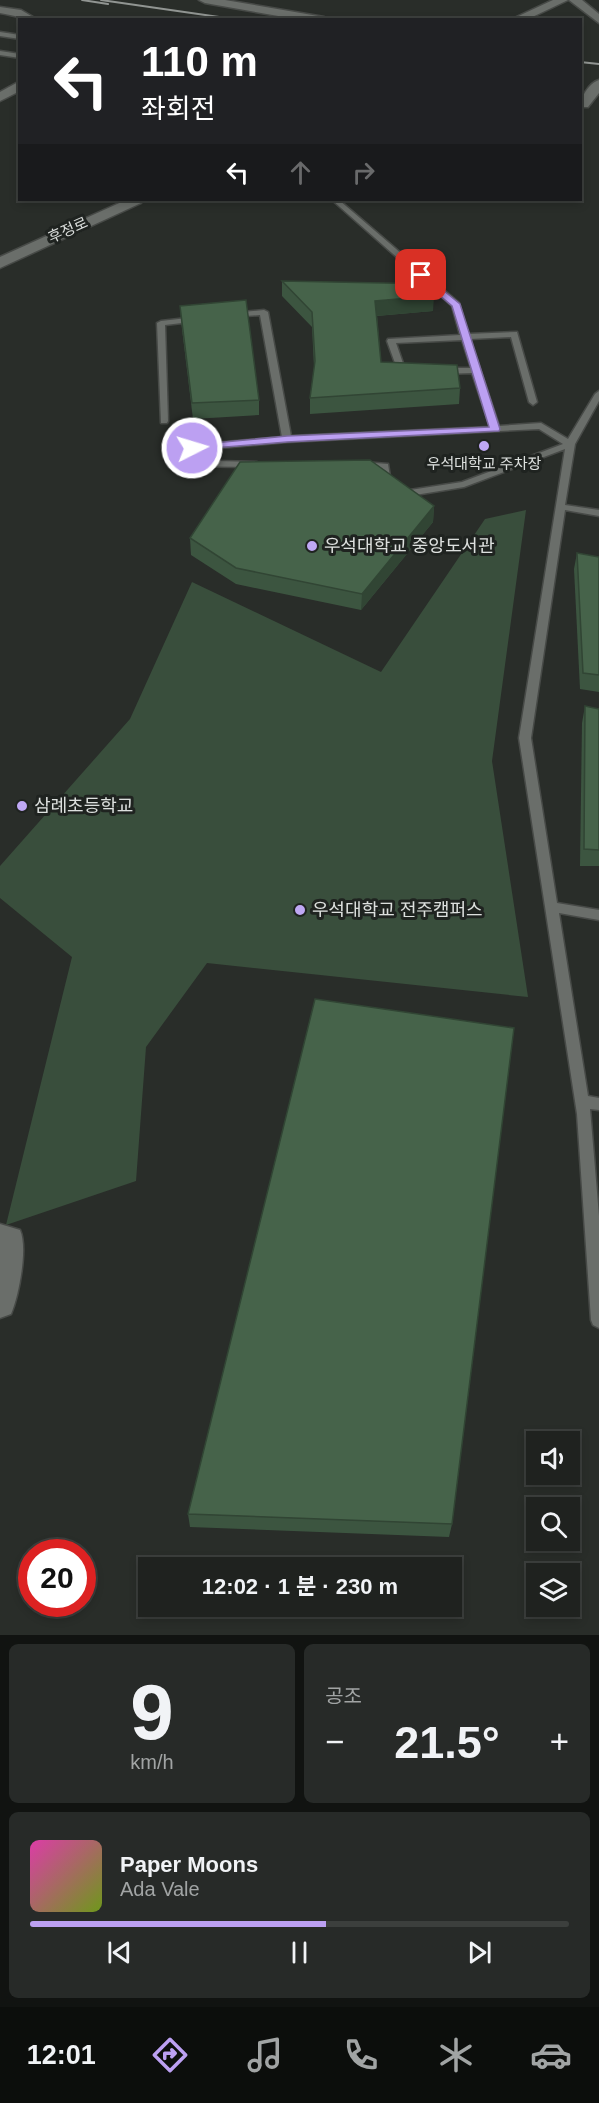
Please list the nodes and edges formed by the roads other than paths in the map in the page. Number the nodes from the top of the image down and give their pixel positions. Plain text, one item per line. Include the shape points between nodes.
1 (205, 0) edge
2 (561, 0) edge
3 (575, 0) edge
4 (0, 10) edge
5 (29, 18) edge
6 (312, 18) edge
7 (520, 18) edge
8 (599, 20) edge
9 (0, 34) edge
10 (18, 37) edge
11 (0, 53) edge
12 (18, 56) edge
13 (599, 84) edge
14 (18, 86) edge
15 (0, 97) edge
16 (582, 105) edge
17 (599, 106) edge
18 (599, 111) edge
19 (134, 201) edge
20 (336, 201) edge
21 (0, 262) edge
22 (222, 316) edge
23 (211, 317) edge
24 (465, 337) junction
25 (476, 370) junction
26 (423, 371) edge
27 (434, 371) edge
28 (599, 394) edge
29 (533, 402) dead end
30 (164, 421) dead end
31 (495, 429) junction
32 (287, 439) junction
33 (570, 444) junction
34 (269, 464) edge
35 (350, 465) edge
36 (561, 507) junction
37 (599, 513) edge
38 (552, 907) junction
39 (599, 915) edge
40 (582, 1101) junction
41 (599, 1104) edge
42 (0, 1238) edge
43 (0, 1303) edge
44 (599, 1320) edge

1 - 6 street
2 - 7 street
3 - 8 street
4 - 5 street
9 - 10 lane
11 - 12 lane
13 - 16 street
14 - 15 street
16 - 17 street
16 - 18 street
19 - 21 street, 후정로
20 - 24 lane via 456,304
22 - 32 lane via 264,312
23 - 30 lane via 161,323
24 - 25 lane
24 - 26 lane via 391,341 402,372
24 - 29 lane via 514,334
25 - 27 lane
25 - 31 lane
28 - 33 lane
31 - 32 lane
31 - 33 lane via 541,426
32 - 34 lane via 169,450 175,464
33 - 35 lane via 464,484 409,493 386,484 386,466
33 - 36 lane
36 - 37 lane
36 - 38 lane via 525,738
38 - 39 lane
38 - 40 lane
40 - 41 lane
40 - 44 lane
42 - 43 street via 9,1240

